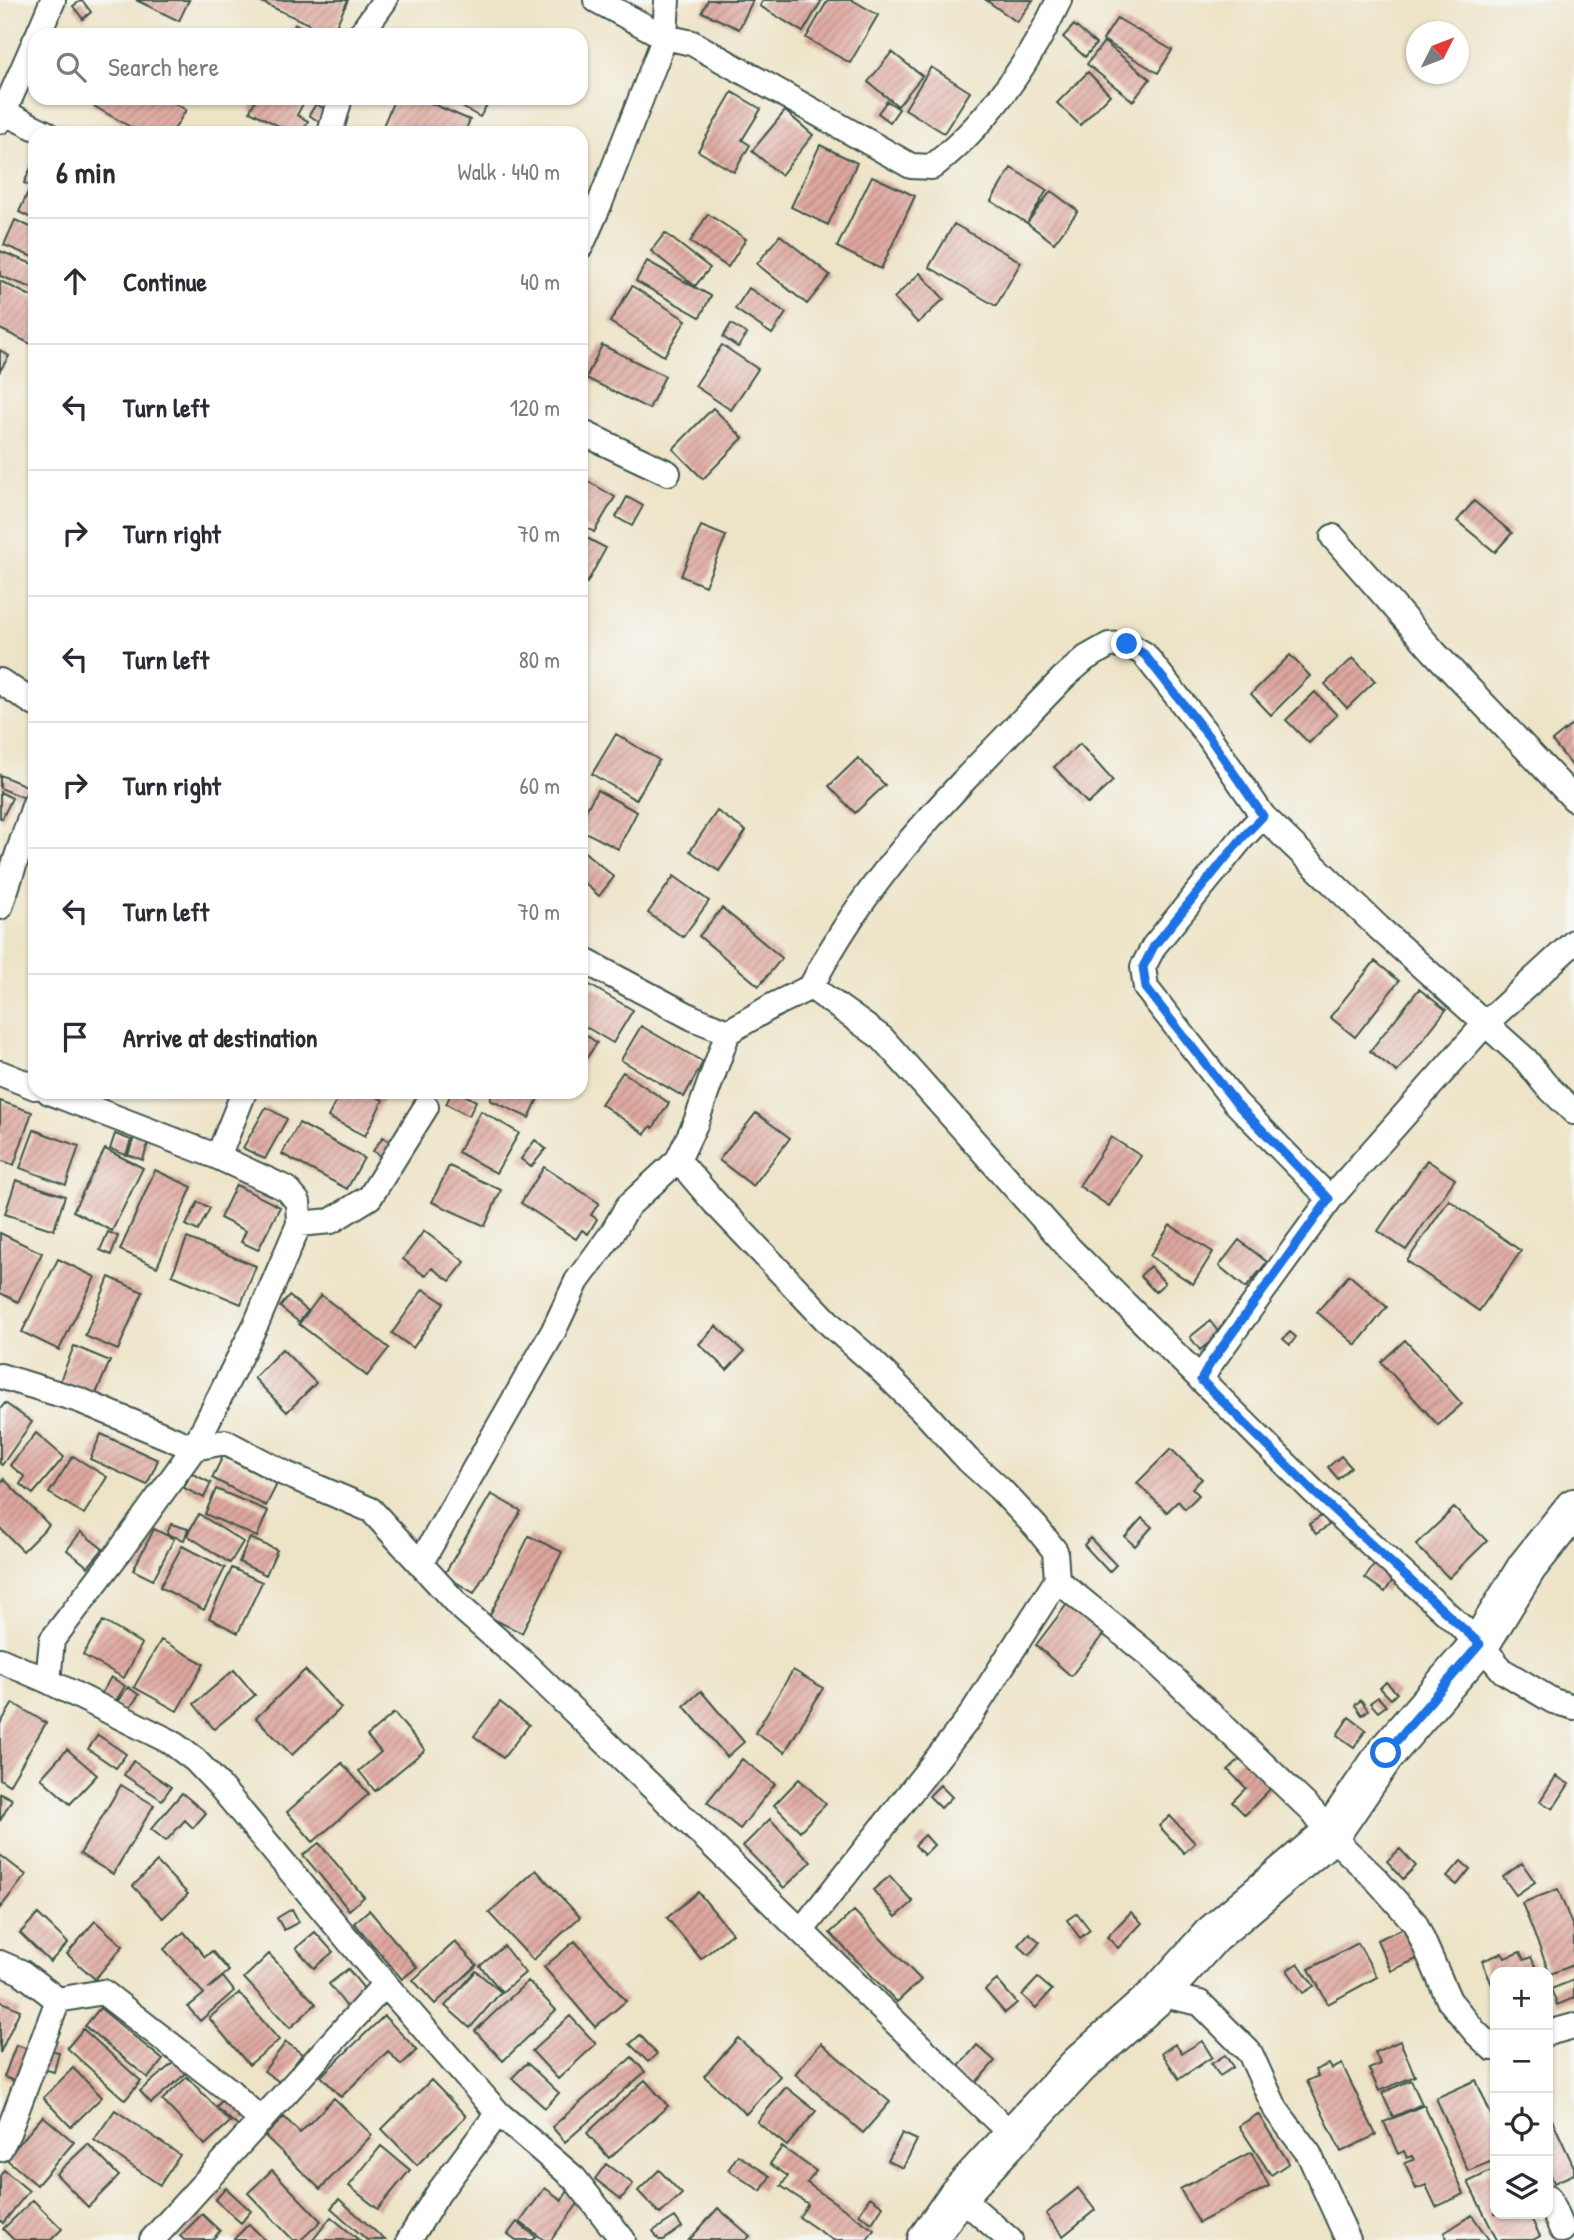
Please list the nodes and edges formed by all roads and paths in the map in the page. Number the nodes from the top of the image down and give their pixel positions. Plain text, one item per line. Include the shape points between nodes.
1 (53, 0) edge
2 (385, 0) edge
3 (596, 0) edge
4 (667, 0) edge
5 (1059, 0) edge
6 (41, 28) edge
7 (365, 28) edge
8 (665, 37) junction
9 (28, 57) edge
10 (338, 105) edge
11 (2, 116) edge
12 (28, 126) edge
13 (332, 126) edge
14 (588, 230) edge
15 (588, 435) edge
16 (668, 473) dead end
17 (1333, 537) dead end
18 (0, 681) edge
19 (28, 699) edge
20 (1574, 799) edge
21 (1263, 816) junction
22 (28, 824) edge
23 (0, 907) edge
24 (1574, 942) edge
25 (588, 962) edge
26 (811, 987) junction
27 (1485, 1024) junction
28 (728, 1032) junction
29 (0, 1073) edge
30 (28, 1084) edge
31 (67, 1099) edge
32 (241, 1099) edge
33 (426, 1107) dead end
34 (1574, 1112) edge
35 (218, 1157) junction
36 (678, 1160) junction
37 (1329, 1199) junction
38 (299, 1224) junction
39 (0, 1376) edge
40 (1201, 1380) junction
41 (194, 1448) junction
42 (1574, 1508) edge
43 (420, 1564) junction
44 (1057, 1580) junction
45 (1480, 1644) junction
46 (0, 1660) edge
47 (48, 1681) junction
48 (1574, 1707) edge
49 (1330, 1835) junction
50 (801, 1931) junction
51 (0, 1963) edge
52 (385, 1984) junction
53 (1159, 1994) junction
54 (58, 2000) junction
55 (1574, 2026) edge
56 (1553, 2032) edge
57 (1490, 2048) edge
58 (498, 2113) junction
59 (261, 2121) junction
60 (1013, 2136) junction
61 (0, 2149) edge
62 (958, 2195) junction
63 (1553, 2209) edge
64 (1562, 2230) dead end
65 (152, 2240) edge
66 (409, 2240) edge
67 (623, 2240) edge
68 (927, 2240) edge
69 (1010, 2240) edge
70 (1348, 2240) edge

1 - 6 street
2 - 7 street
3 - 8 street
4 - 8 street
5 - 8 street via 1006,92 932,167 911,166 692,43
8 - 14 street
9 - 11 street
10 - 13 street
11 - 12 street
15 - 16 street
17 - 20 street via 1434,652
18 - 19 street
21 - 26 street via 1144,654 1127,644 1109,645 1086,657 1063,678 912,835 851,915
21 - 27 street
21 - 37 street via 1154,946 1143,967 1146,988 1236,1103
22 - 23 street
24 - 27 street
25 - 28 street
26 - 28 street
26 - 40 street via 882,1038 1069,1249
27 - 34 street
27 - 37 street
28 - 36 street
29 - 30 street
31 - 35 street
32 - 35 street
33 - 38 street via 370,1197 331,1222
35 - 38 street via 287,1189 298,1202
36 - 43 street via 628,1206 577,1281 553,1332
36 - 44 street via 831,1325 1037,1527 1055,1551
37 - 40 street
38 - 41 street via 256,1324
39 - 41 street via 79,1400
40 - 45 street via 1314,1492
41 - 43 street via 225,1443 371,1510
41 - 47 street via 52,1640
42 - 45 main road via 1527,1567
43 - 50 street
44 - 49 street via 1150,1656 1313,1812
44 - 50 street via 969,1718
45 - 48 street via 1503,1671 1553,1701
45 - 49 main road via 1386,1753
46 - 47 street
47 - 52 street via 171,1742 195,1760
49 - 53 main road via 1213,1935
49 - 57 street via 1415,1923 1449,2000
50 - 60 street
51 - 54 street via 21,1972
52 - 58 street
52 - 59 street
53 - 60 main road via 1079,2065
53 - 70 street via 1200,2003 1250,2053 1276,2110 1309,2154
54 - 59 street via 103,1992 221,2083
54 - 61 street
55 - 56 street
58 - 66 street
58 - 67 street via 573,2178
59 - 65 street
60 - 62 main road
62 - 68 main road
62 - 69 street
63 - 64 street

